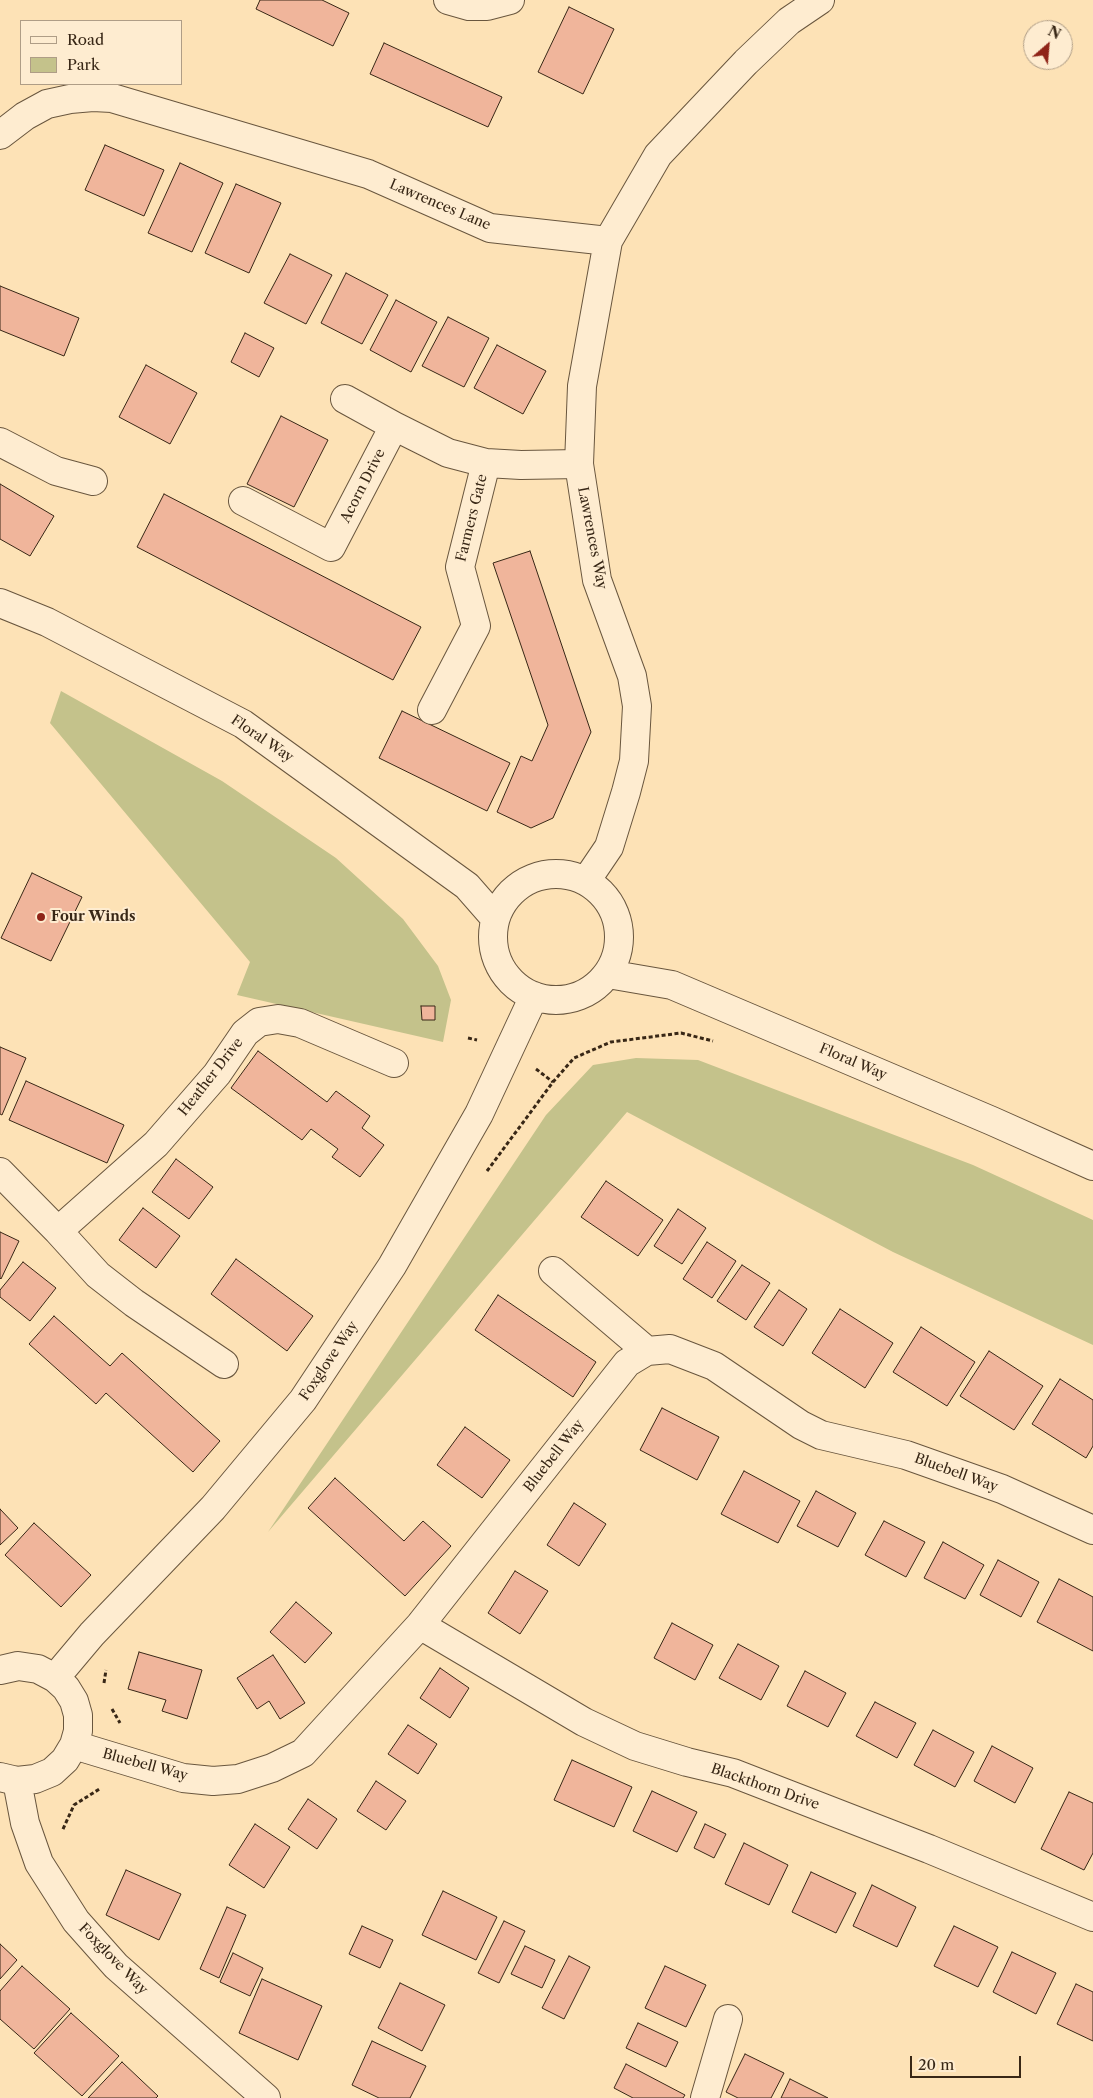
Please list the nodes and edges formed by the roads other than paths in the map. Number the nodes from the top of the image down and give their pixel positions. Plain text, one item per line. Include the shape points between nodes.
1 (448, 0) edge
2 (510, 0) edge
3 (820, 0) edge
4 (0, 135) edge
5 (608, 241) junction
6 (345, 399) dead end
7 (394, 426) junction
8 (0, 442) edge
9 (486, 463) junction
10 (579, 464) junction
11 (93, 481) dead end
12 (242, 501) dead end
13 (0, 604) edge
14 (432, 710) dead end
15 (586, 881) junction
16 (495, 918) junction
17 (608, 974) junction
18 (534, 996) junction
19 (394, 1063) dead end
20 (1093, 1166) edge
21 (0, 1172) edge
22 (58, 1230) junction
23 (553, 1271) dead end
24 (647, 1351) junction
25 (224, 1364) dead end
26 (1093, 1530) edge
27 (420, 1626) junction
28 (0, 1670) edge
29 (55, 1678) junction
30 (74, 1745) junction
31 (9, 1779) edge
32 (1093, 1917) edge
33 (728, 2019) dead end
34 (266, 2098) edge
35 (705, 2098) edge

1 - 2 street via 470,6 487,6
3 - 5 street via 782,28 746,62 658,156
4 - 5 street, Lawrences Lane via 47,104 78,98 112,98 368,174 490,228
5 - 10 street, Lawrences Way via 582,386
6 - 7 street
7 - 9 street via 448,453
7 - 12 street, Acorn Drive via 331,547
8 - 11 street via 56,470
9 - 10 street
9 - 14 street, Farmers Gate via 460,567 476,626
10 - 15 street, Lawrences Way via 597,580 632,676 637,706 634,761 626,792 609,848
13 - 16 street, Floral Way via 47,622 243,724 467,886
15 - 16 street via 568,875 549,874 531,878 503,901
15 - 17 street via 603,894 618,926 617,954
16 - 18 street via 492,938 495,956 504,974
17 - 18 street via 594,988 575,997 554,1000
17 - 20 street, Floral Way via 672,985
18 - 29 street, Foxglove Way via 479,1114 397,1258 303,1400 213,1508 92,1634
19 - 22 street, Heather Drive via 300,1023 278,1019 260,1022 245,1033 217,1074 156,1144
21 - 22 street
22 - 25 street via 98,1275
23 - 24 street
24 - 26 street, Bluebell Way via 670,1349 714,1366 821,1435 906,1455 1002,1489
24 - 27 street, Bluebell Way via 627,1363
27 - 30 street, Bluebell Way via 303,1753 272,1768 238,1779 183,1778
27 - 32 street, Blackthorn Drive via 584,1722 635,1746 733,1773
28 - 29 street via 18,1666 38,1669
29 - 30 street via 66,1688 78,1715
30 - 31 street via 66,1760 52,1772 35,1779
31 - 34 street, Foxglove Way via 39,1863 76,1921 116,1966
33 - 35 street

